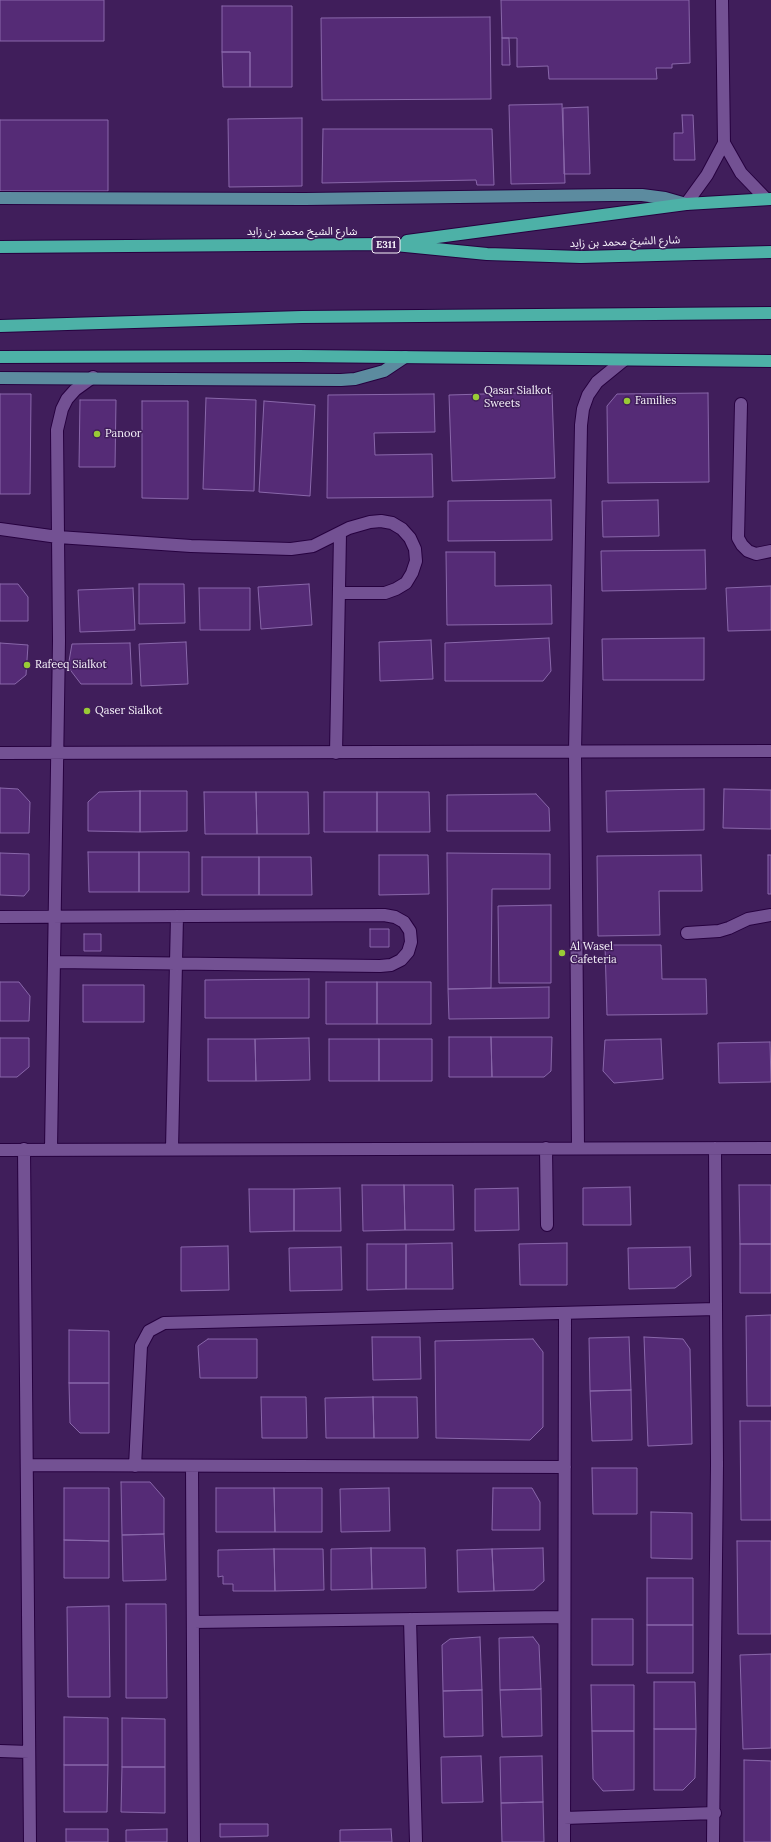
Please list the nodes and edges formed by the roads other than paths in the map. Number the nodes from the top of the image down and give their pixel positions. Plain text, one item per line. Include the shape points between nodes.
1 (722, 0) edge
2 (724, 143) junction
3 (0, 198) edge
4 (768, 199) edge
5 (686, 204) junction
6 (385, 244) junction
7 (0, 247) edge
8 (771, 252) edge
9 (771, 313) edge
10 (0, 326) edge
11 (0, 357) edge
12 (405, 357) junction
13 (624, 360) junction
14 (771, 361) edge
15 (93, 377) junction
16 (0, 378) edge
17 (741, 404) dead end
18 (0, 529) edge
19 (340, 534) junction
20 (58, 537) junction
21 (771, 551) edge
22 (340, 593) junction
23 (771, 751) edge
24 (56, 752) junction
25 (575, 752) junction
26 (0, 753) edge
27 (336, 753) junction
28 (771, 915) edge
29 (54, 916) junction
30 (177, 916) junction
31 (0, 917) edge
32 (687, 933) dead end
33 (54, 962) junction
34 (176, 963) junction
35 (546, 1148) junction
36 (578, 1148) junction
37 (715, 1148) junction
38 (771, 1148) edge
39 (51, 1149) junction
40 (172, 1149) junction
41 (0, 1150) edge
42 (24, 1150) junction
43 (547, 1225) dead end
44 (716, 1309) junction
45 (564, 1313) junction
46 (28, 1466) junction
47 (135, 1466) junction
48 (192, 1466) junction
49 (564, 1466) junction
50 (564, 1617) junction
51 (410, 1619) junction
52 (193, 1622) junction
53 (0, 1750) edge
54 (29, 1752) junction
55 (715, 1813) junction
56 (564, 1818) junction
57 (30, 1842) edge
58 (194, 1842) edge
59 (416, 1842) edge
60 (564, 1842) edge
61 (713, 1842) edge

1 - 2 street
2 - 4 street via 741,173
2 - 5 street via 707,175
3 - 5 main road via 305,199 612,194 665,198
4 - 5 highway
5 - 6 highway
6 - 7 highway, شارع الشيخ محمد بن زايد / E311
6 - 8 highway, شارع الشيخ محمد بن زايد / E311 via 487,254 581,257
9 - 10 highway via 302,317
11 - 12 highway
12 - 13 highway
12 - 15 main road via 384,371 341,380
13 - 14 highway
13 - 25 street via 597,382 588,395 583,409
15 - 16 main road
15 - 20 street via 74,390 67,399 59,419
17 - 21 street via 738,538 748,551 756,554
18 - 20 street
19 - 20 street via 313,546 292,549 191,546
19 - 22 street
19 - 22 street via 359,524 380,521 392,523 410,538 415,549 416,561 406,583 396,589 385,593
20 - 24 street
22 - 27 street
23 - 25 street
24 - 26 street
24 - 27 street
24 - 29 street
25 - 27 street
25 - 36 street
28 - 32 street via 748,919 719,931
29 - 30 street
29 - 31 street
29 - 33 street
30 - 34 street
30 - 34 street via 384,914 404,922 410,932 411,942 408,952 401,960 391,965
33 - 34 street
33 - 39 street
34 - 40 street
35 - 36 street
35 - 40 street
35 - 43 street
36 - 37 street
37 - 38 street
37 - 44 street
39 - 40 street
39 - 42 street
41 - 42 street
42 - 46 street
44 - 45 street
44 - 55 street
45 - 47 street via 164,1324 149,1332 141,1346
45 - 49 street
46 - 47 street
46 - 54 street
47 - 48 street
48 - 49 street
48 - 52 street
49 - 50 street
50 - 51 street
50 - 56 street
51 - 52 street
51 - 59 street
52 - 58 street
53 - 54 street
54 - 57 street
55 - 56 street
55 - 61 street
56 - 60 street

